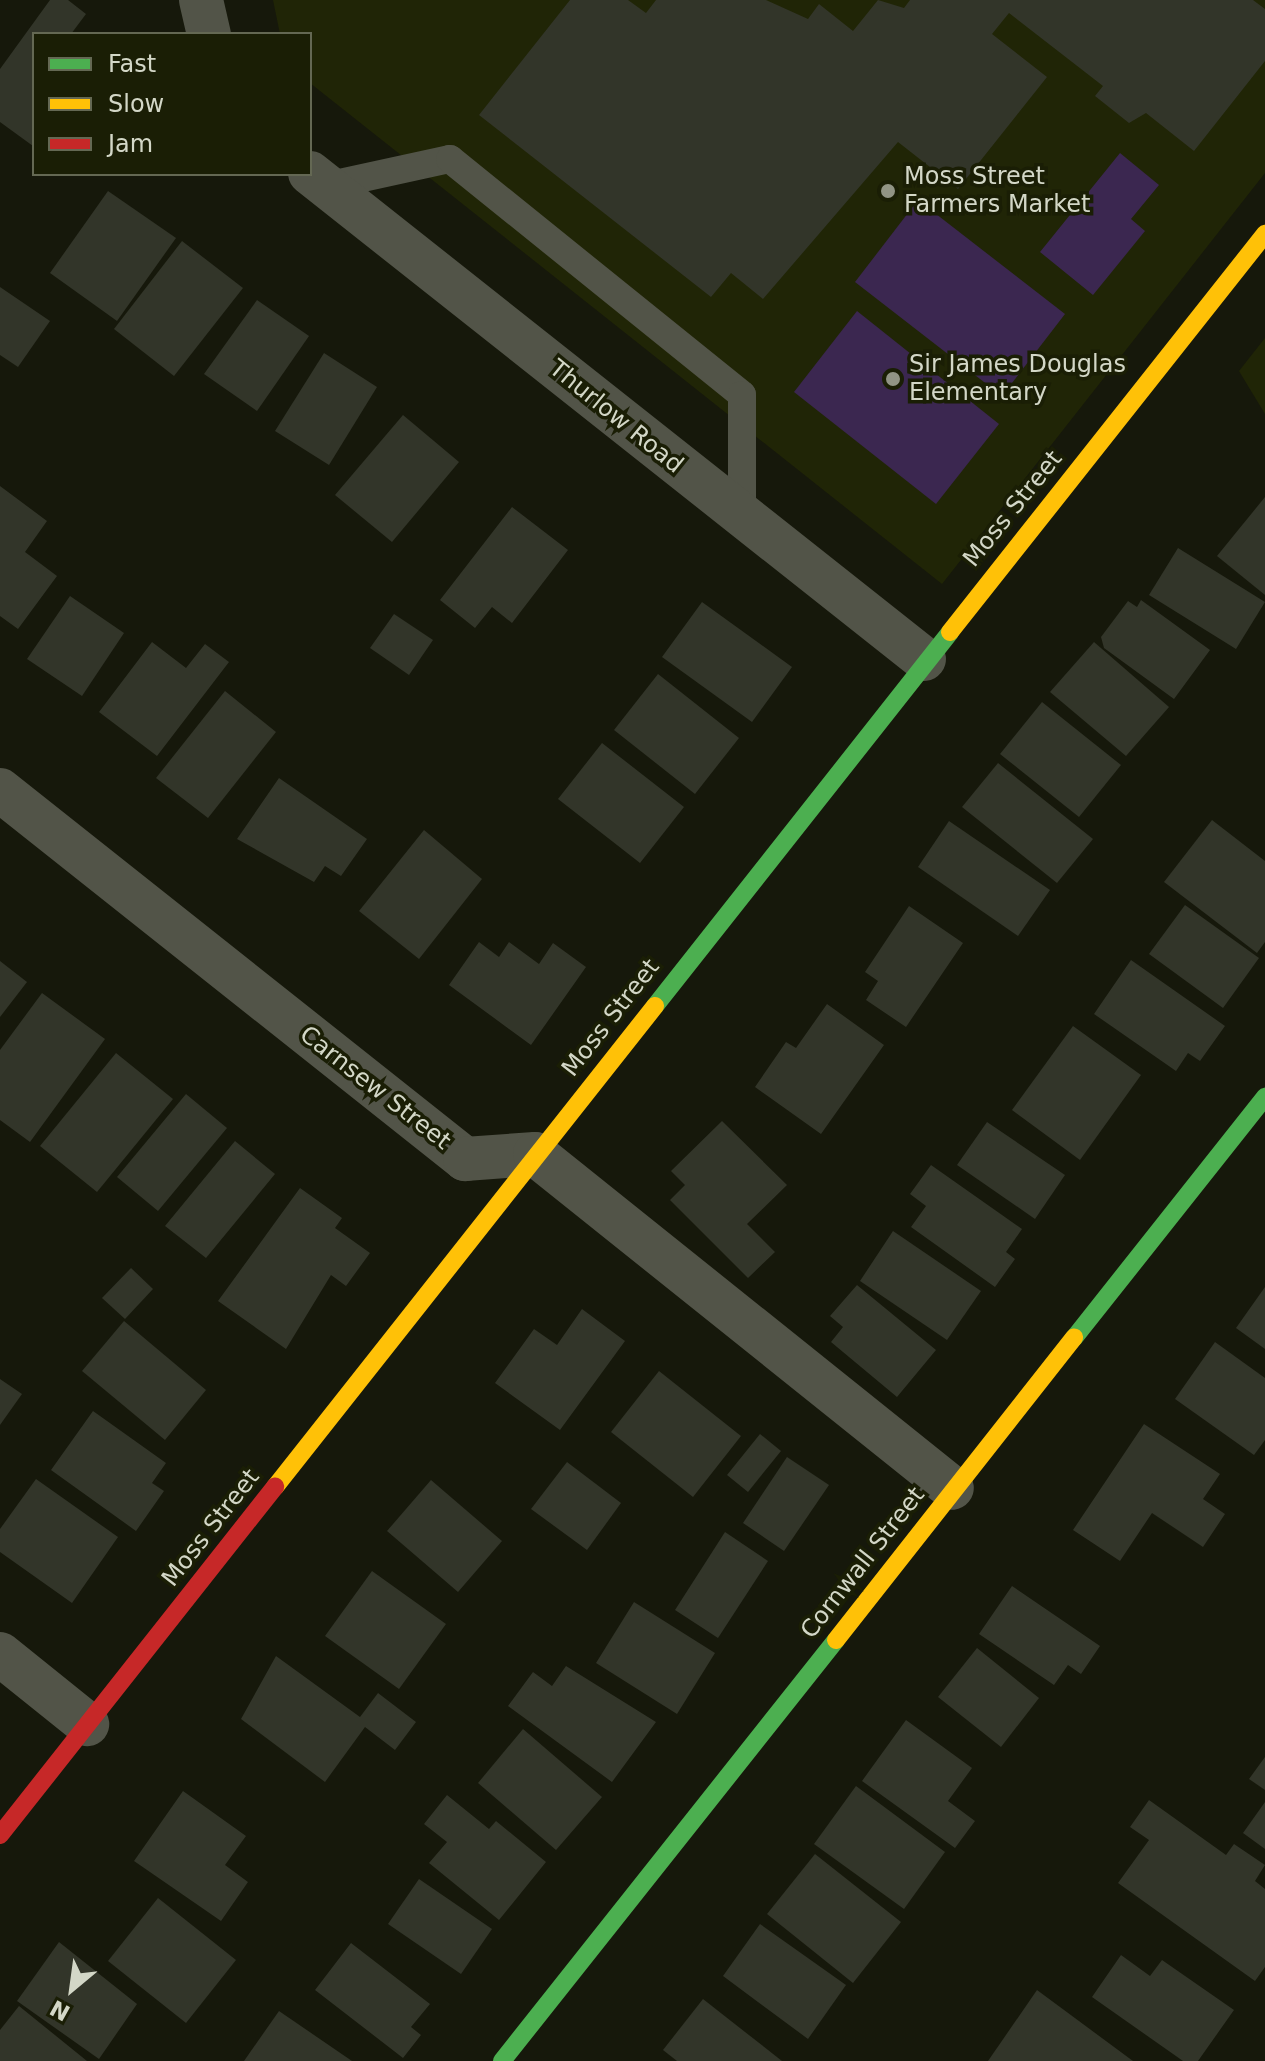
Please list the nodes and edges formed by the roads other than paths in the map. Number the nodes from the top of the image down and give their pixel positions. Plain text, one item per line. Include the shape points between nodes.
1 (201, 0) edge
2 (209, 32) edge
3 (318, 179) edge
4 (1265, 234) edge
5 (742, 517) junction
6 (924, 659) junction
7 (0, 790) edge
8 (1265, 1097) edge
9 (535, 1154) junction
10 (952, 1488) junction
11 (0, 1654) edge
12 (87, 1724) junction
13 (0, 1835) edge
14 (502, 2061) edge

1 - 2 street
3 - 5 street, Thurlow Road
3 - 5 lane via 450,159 742,395
4 - 6 street, Moss Street
5 - 6 street, Thurlow Road
6 - 9 street, Moss Street
7 - 9 street, Carnsew Street via 465,1159
8 - 10 street, Cornwall Street
9 - 10 street
9 - 12 street, Moss Street
10 - 14 street, Cornwall Street
11 - 12 street
12 - 13 street, Moss Street

